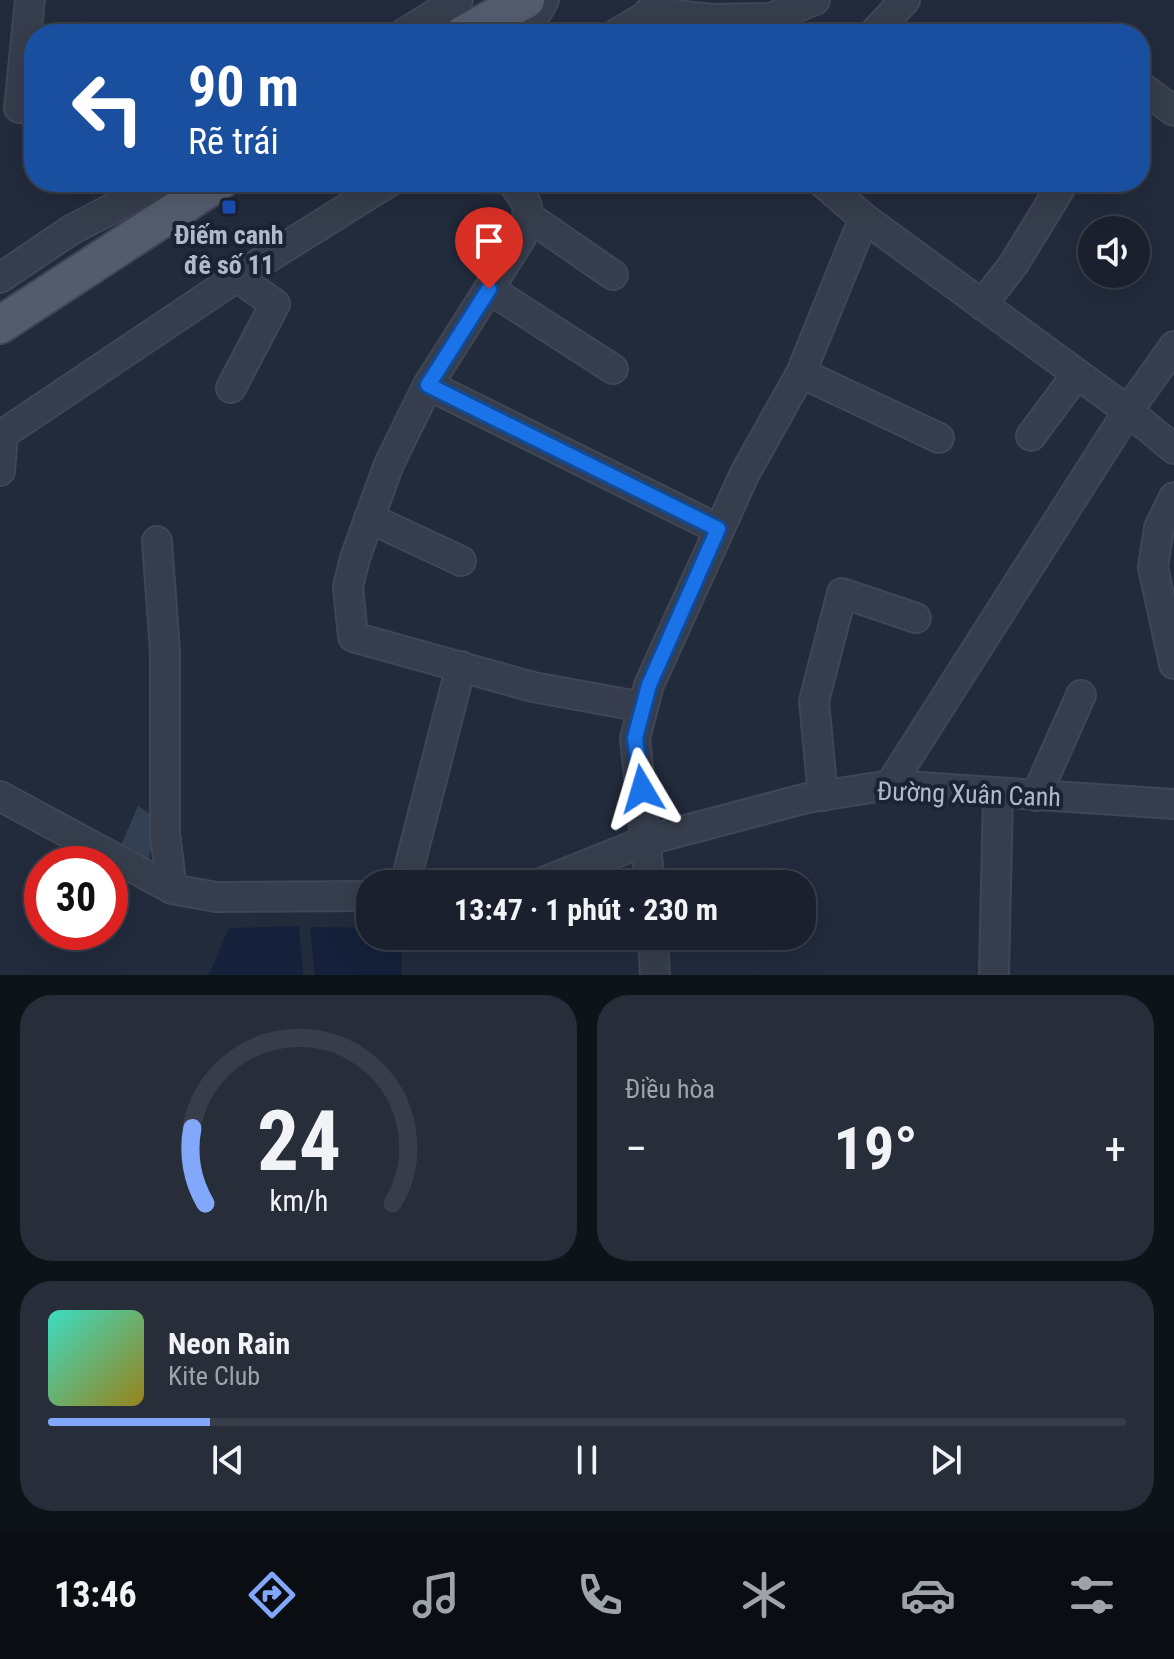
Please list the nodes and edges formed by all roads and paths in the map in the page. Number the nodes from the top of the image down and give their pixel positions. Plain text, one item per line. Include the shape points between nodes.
1 (30, 0) edge
2 (458, 0) edge
3 (526, 0) edge
4 (544, 0) edge
5 (677, 0) edge
6 (815, 0) edge
7 (905, 0) edge
8 (640, 6) edge
9 (28, 24) edge
10 (419, 24) edge
11 (482, 24) edge
12 (531, 24) edge
13 (625, 24) edge
14 (662, 24) edge
15 (882, 24) edge
16 (24, 59) edge
17 (1150, 93) edge
18 (19, 108) dead end
19 (1174, 111) edge
20 (144, 192) edge
21 (204, 192) edge
22 (373, 192) edge
23 (519, 192) edge
24 (834, 192) edge
25 (1058, 192) edge
26 (529, 217) junction
27 (864, 218) junction
28 (613, 275) dead end
29 (237, 277) junction
30 (0, 278) edge
31 (489, 289) junction
32 (982, 305) junction
33 (0, 325) edge
34 (1174, 346) edge
35 (613, 369) dead end
36 (801, 373) junction
37 (1077, 374) junction
38 (428, 385) junction
39 (231, 388) dead end
40 (1128, 411) junction
41 (1, 435) edge
42 (1031, 436) dead end
43 (939, 438) dead end
44 (1174, 449) edge
45 (0, 471) edge
46 (1174, 497) edge
47 (369, 518) junction
48 (718, 529) junction
49 (157, 541) dead end
50 (461, 561) dead end
51 (916, 618) dead end
52 (1174, 664) edge
53 (461, 666) junction
54 (1081, 695) dead end
55 (643, 707) junction
56 (890, 785) junction
57 (998, 794) junction
58 (0, 796) edge
59 (823, 796) junction
60 (1036, 796) junction
61 (1174, 804) edge
62 (648, 840) junction
63 (409, 870) edge
64 (573, 870) edge
65 (649, 870) edge
66 (172, 889) junction
67 (356, 896) edge
68 (654, 950) edge
69 (655, 975) edge
70 (994, 975) edge

1 - 9 street
2 - 10 street
3 - 11 main road
4 - 12 street
5 - 8 street
6 - 8 street via 771,18 712,19
7 - 15 street
8 - 13 street
8 - 14 street
16 - 18 street
17 - 19 street
20 - 30 street via 71,230
21 - 33 main road
22 - 29 street
23 - 26 street
24 - 27 street
25 - 32 street
26 - 28 street
26 - 31 street
27 - 32 street
27 - 36 street
29 - 39 street via 275,304
29 - 41 street
31 - 35 street
31 - 38 street
32 - 37 street
34 - 40 street
36 - 43 street
36 - 48 street
37 - 40 street
37 - 42 street
38 - 47 street
38 - 48 street
40 - 44 street
40 - 56 street
41 - 45 street
46 - 52 street via 1159,528 1153,567
47 - 50 street
47 - 53 street via 348,587 353,637
48 - 55 street
49 - 66 street via 165,652 165,834
51 - 59 street via 842,593 814,701
53 - 55 street via 533,687
53 - 63 street
54 - 60 street
55 - 62 street via 635,738
56 - 57 street, Đường Xuân Canh
56 - 59 street, Đường Xuân Canh
57 - 60 street, Đường Xuân Canh
57 - 70 street
58 - 66 street
59 - 62 street, Đường Xuân Canh
60 - 61 street, Đường Xuân Canh
62 - 64 street, Đường Xuân Canh
62 - 65 street
66 - 67 street via 216,897
68 - 69 street

